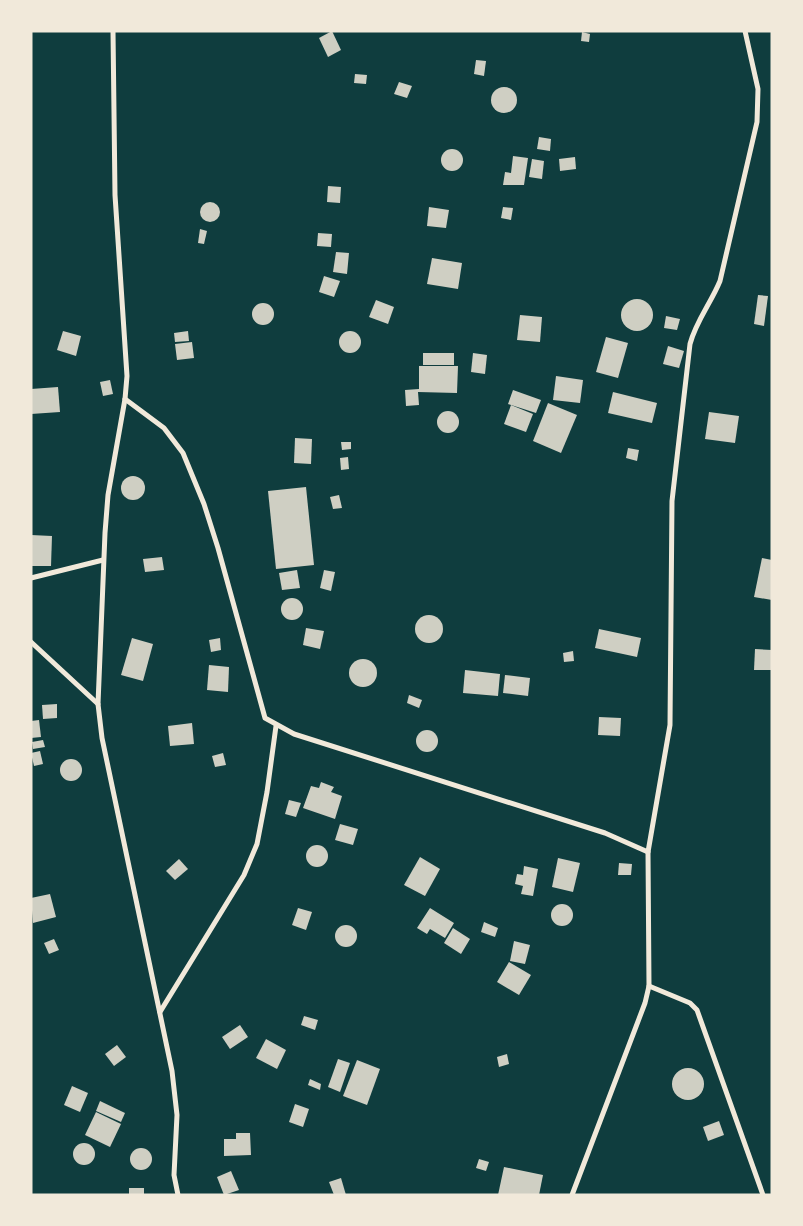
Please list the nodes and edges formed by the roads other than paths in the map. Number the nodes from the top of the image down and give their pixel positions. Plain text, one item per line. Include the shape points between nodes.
1 (112, 31) edge
2 (745, 31) edge
3 (125, 399) junction
4 (103, 560) junction
5 (31, 578) edge
6 (31, 642) edge
7 (98, 704) junction
8 (276, 726) junction
9 (648, 852) junction
10 (648, 986) junction
11 (160, 1012) junction
12 (178, 1195) edge
13 (572, 1195) edge
14 (763, 1195) edge

1 - 3 street via 115,194
2 - 9 street via 758,89 757,122 720,281 695,326 690,344 672,500 670,725
3 - 4 street via 108,495
3 - 8 street via 164,428 183,453 218,548 265,718
4 - 5 street
4 - 7 street
6 - 7 street
7 - 11 street via 102,738
8 - 9 street via 605,833
8 - 11 street via 257,844 244,875
9 - 10 street
10 - 13 street via 645,1003
10 - 14 street via 690,1003 697,1010
11 - 12 street via 177,1115 174,1175

